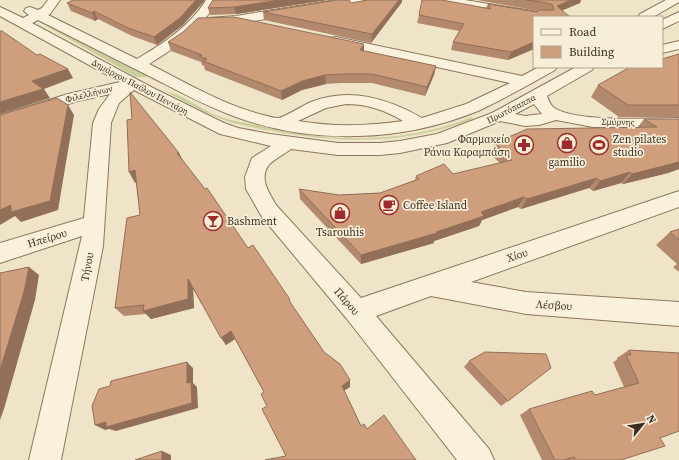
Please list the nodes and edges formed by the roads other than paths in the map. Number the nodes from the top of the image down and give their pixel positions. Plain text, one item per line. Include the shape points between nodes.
1 (54, 0) edge
2 (212, 0) edge
3 (357, 0) edge
4 (446, 0) edge
5 (675, 0) edge
6 (19, 6) dead end
7 (0, 11) edge
8 (39, 15) junction
9 (538, 16) edge
10 (646, 16) edge
11 (679, 16) edge
12 (236, 20) junction
13 (198, 21) junction
14 (22, 22) junction
15 (6, 27) dead end
16 (270, 27) edge
17 (668, 27) edge
18 (321, 38) edge
19 (679, 45) edge
20 (663, 49) edge
21 (548, 68) edge
22 (585, 68) edge
23 (136, 74) junction
24 (170, 80) joint
25 (523, 81) junction
26 (539, 94) junction
27 (557, 115) junction
28 (498, 116) junction
29 (0, 120) edge
30 (419, 123) junction
31 (679, 123) edge
32 (285, 133) junction
33 (679, 199) edge
34 (94, 223) junction
35 (0, 252) edge
36 (430, 285) junction
37 (356, 311) junction
38 (679, 314) edge
39 (45, 460) edge
40 (478, 460) edge

1 - 8 street via 46,11
2 - 13 street, Τήνου
3 - 12 street
4 - 9 street
5 - 10 street
6 - 8 street, Δημάρχου Παύλου Πεντάρη
7 - 14 street, Δημάρχου Παύλου Πεντάρη
8 - 14 street
8 - 23 street, Δημάρχου Παύλου Πεντάρη
11 - 17 street
12 - 13 street
12 - 16 street
13 - 23 street, Τήνου
14 - 15 street
14 - 23 street, Δημάρχου Παύλου Πεντάρη
18 - 25 street
19 - 20 street
21 - 25 street, Πρωτόπαππα
22 - 26 street, Πρωτόπαππα
23 - 24 street, Φιλελλήνων
23 - 29 street, Φιλελλήνων via 109,88
23 - 32 street, Δημάρχου Παύλου Πεντάρη via 210,123 227,130 247,136
23 - 34 street, Τήνου via 111,101 102,123
24 - 32 street, Δημάρχου Παύλου Πεντάρη
25 - 30 street, Πρωτόπαππα via 472,107
26 - 27 street, Σμύρνης via 540,102 549,112
26 - 28 street, Πρωτόπαππα
27 - 28 street, Σμύρνης via 525,121
27 - 31 street, Σμύρνης via 585,121
28 - 32 street, Πρωτόπαππα via 440,139 388,148 317,148
30 - 32 street, Πρωτόπαππα via 375,130
30 - 32 street, Πάρου via 390,107 358,99 337,100 314,105
32 - 37 street, Πάρου via 259,163 255,177 256,189 269,211
33 - 36 street, Χίου
34 - 35 street, Ηπείρου
34 - 39 street, Τήνου via 88,269
36 - 37 street, Χίου
36 - 38 street, Λέσβου via 526,303
37 - 40 street, Πάρου

